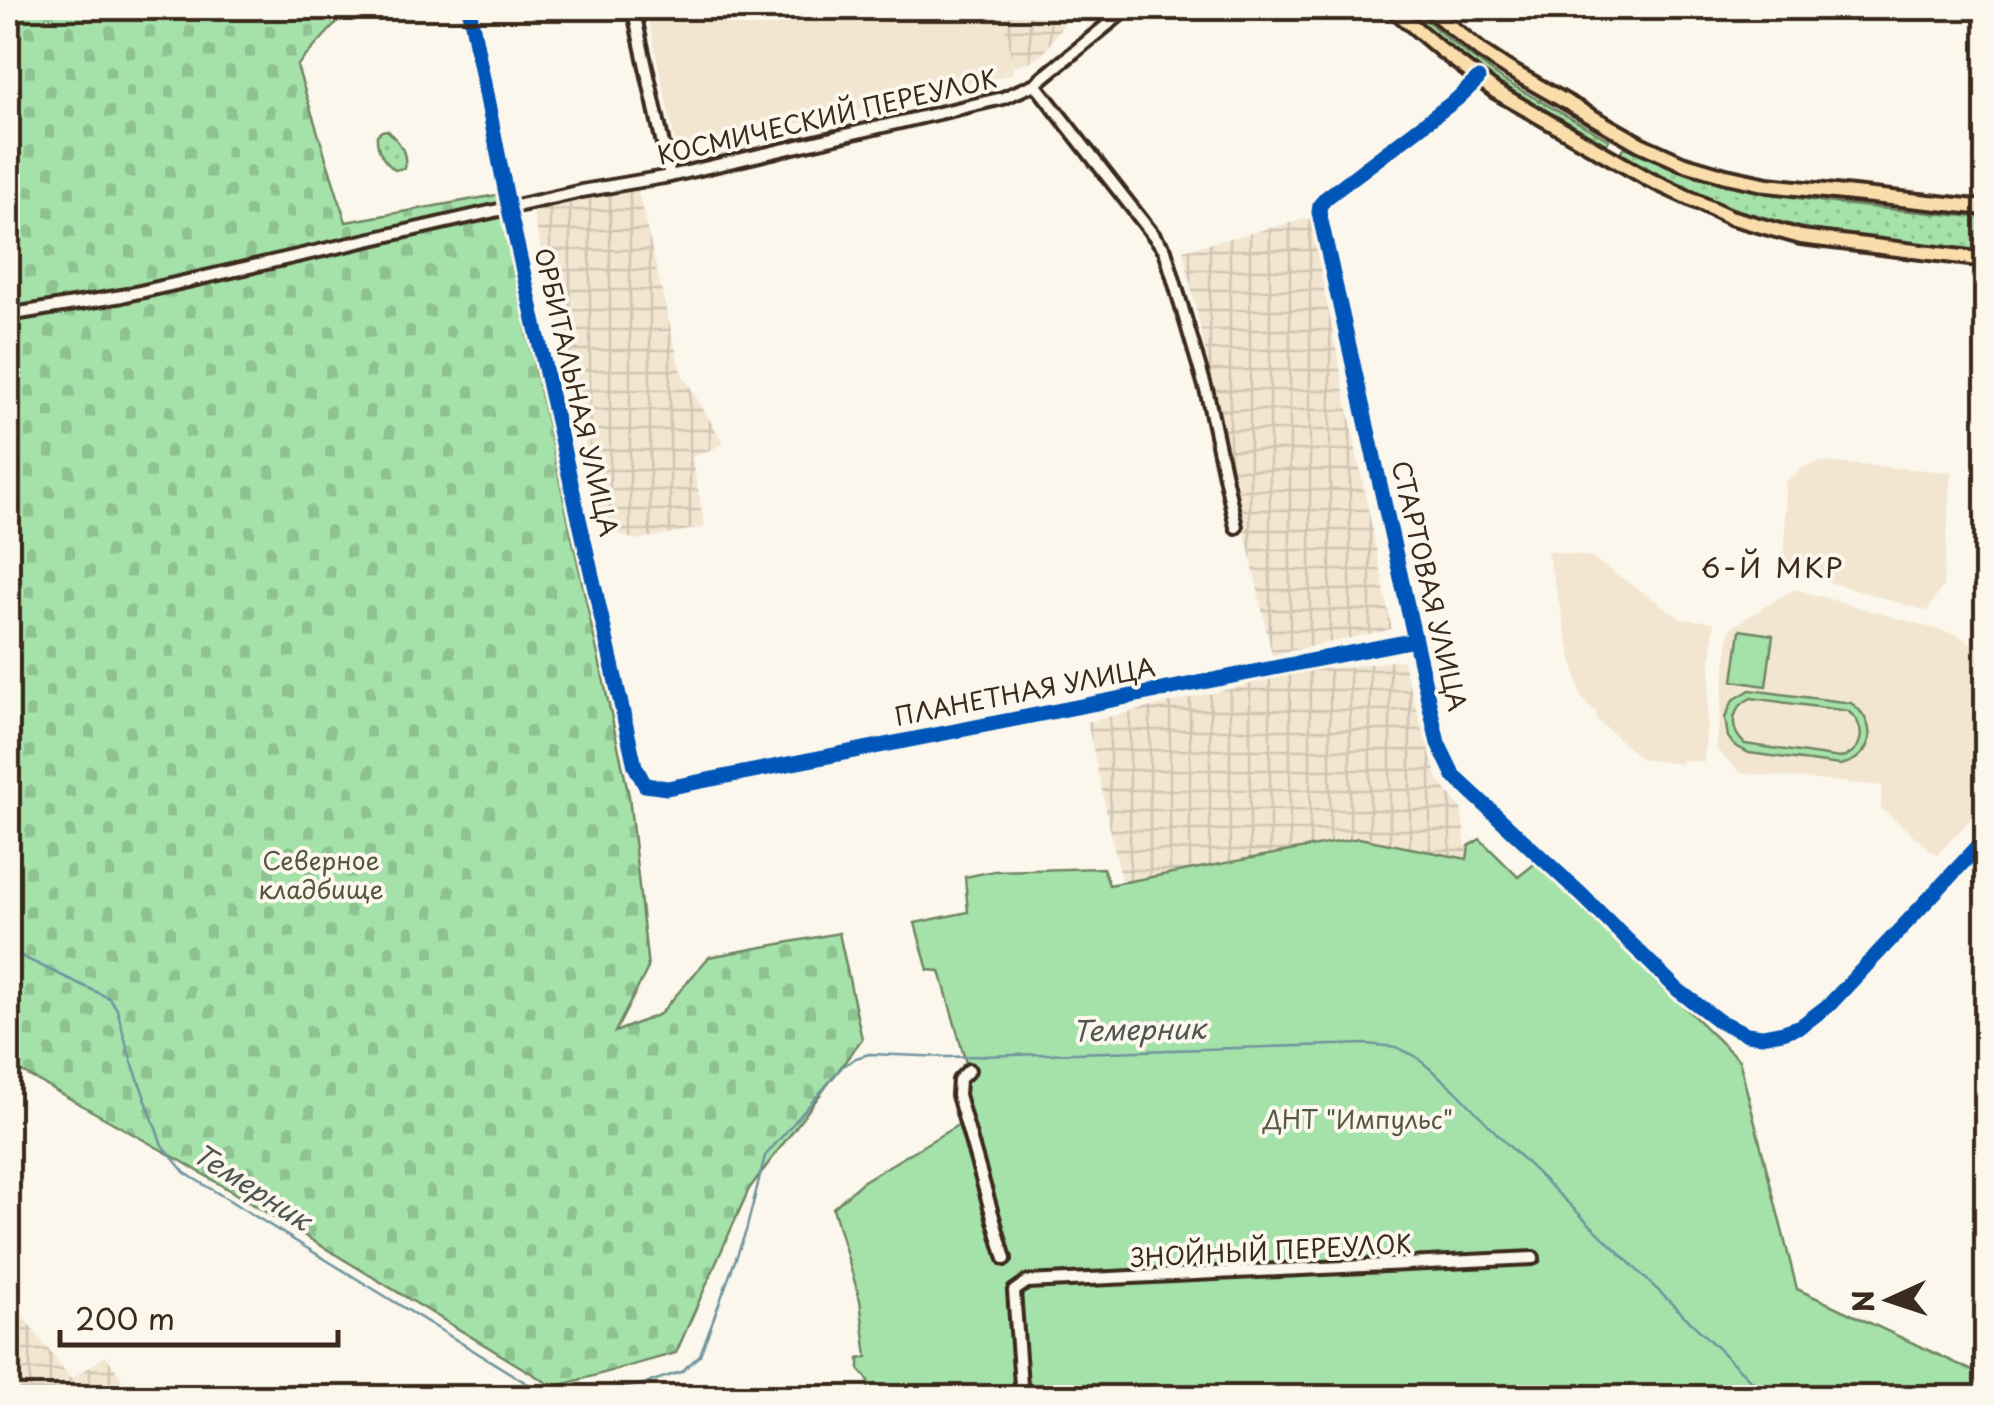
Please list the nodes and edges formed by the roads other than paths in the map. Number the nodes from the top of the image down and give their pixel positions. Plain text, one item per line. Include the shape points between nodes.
1 (469, 8) edge
2 (633, 8) edge
3 (1128, 8) edge
4 (1392, 8) edge
5 (1428, 8) edge
6 (1478, 79) junction
7 (1035, 84) junction
8 (1620, 133) junction
9 (1605, 154) junction
10 (670, 176) junction
11 (1986, 208) edge
12 (509, 209) junction
13 (1986, 260) edge
14 (8, 314) edge
15 (1236, 527) dead end
16 (1415, 640) junction
17 (645, 785) joint
18 (1986, 838) edge
19 (969, 1070) dead end
20 (1534, 1258) dead end
21 (1005, 1259) dead end
22 (1022, 1398) edge

1 - 12 street, ОРБИТАЛЬНАЯ УЛИЦА
2 - 10 street
3 - 7 street, КОСМИЧЕСКИЙ ПЕРЕУЛОК
4 - 6 main road
5 - 8 main road via 1510,70
6 - 9 main road
6 - 16 street, СТАРТОВАЯ УЛИЦА via 1326,198 1318,212
7 - 10 street, КОСМИЧЕСКИЙ ПЕРЕУЛОК via 1003,98
7 - 15 street via 1165,250 1207,393
8 - 9 main road via 1619,146
8 - 11 main road via 1682,163 1748,182
9 - 13 main road via 1672,192 1768,229
10 - 12 street, КОСМИЧЕСКИЙ ПЕРЕУЛОК
12 - 14 street, КОСМИЧЕСКИЙ ПЕРЕУЛОК via 122,296
12 - 17 street, ОРБИТАЛЬНАЯ УЛИЦА via 635,766
16 - 17 street, ПЛАНЕТНАЯ УЛИЦА via 668,788
16 - 18 street, СТАРТОВАЯ УЛИЦА via 1438,743 1454,776 1689,1000 1735,1029 1762,1036 1784,1032 1830,1004
19 - 21 street via 958,1080 958,1095
20 - 22 street, ЗНОЙНЫЙ ПЕРЕУЛОК via 1027,1282 1014,1291

